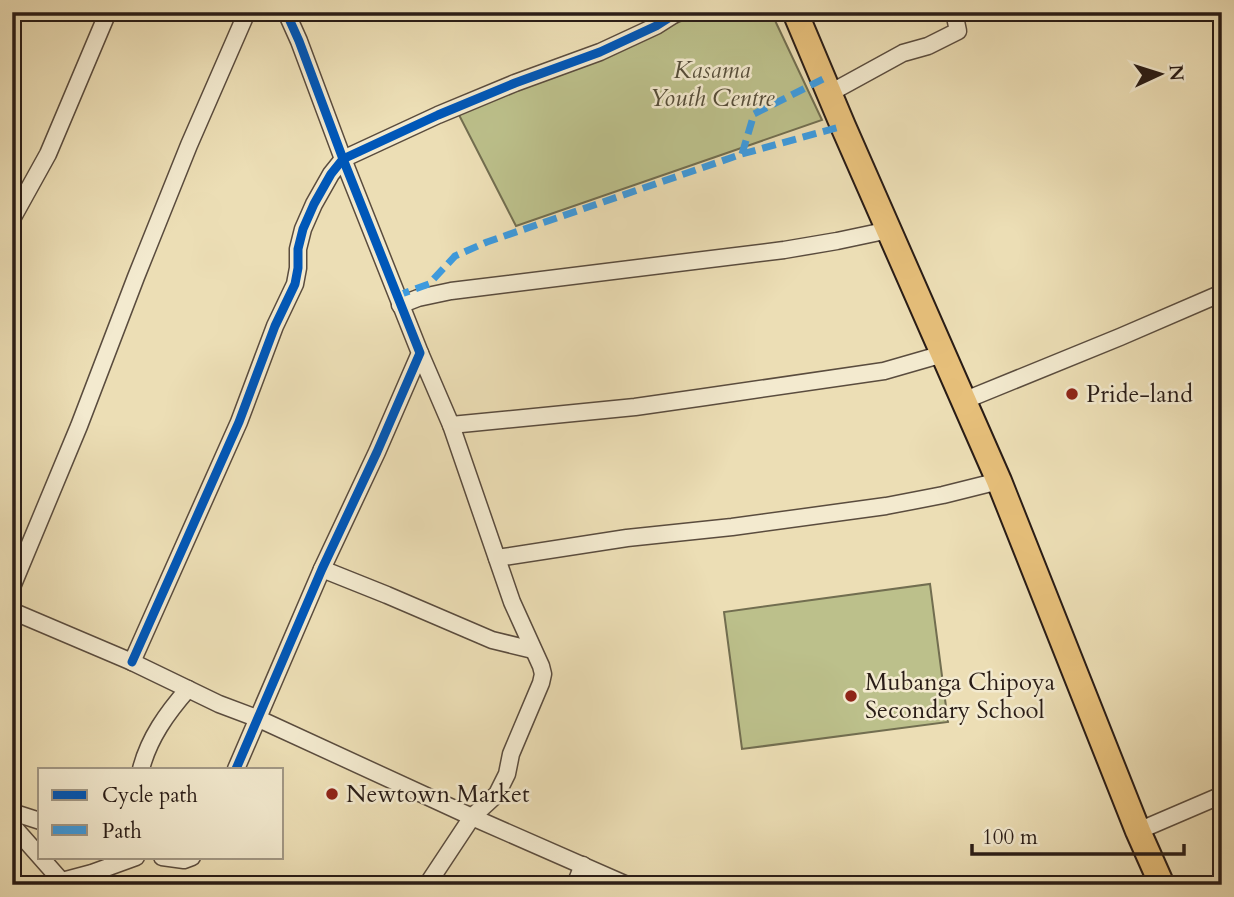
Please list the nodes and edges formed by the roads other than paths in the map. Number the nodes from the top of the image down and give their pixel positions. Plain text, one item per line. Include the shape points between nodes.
1 (108, 12) edge
2 (247, 12) edge
3 (286, 12) edge
4 (678, 12) edge
5 (795, 12) edge
6 (954, 12) edge
7 (830, 93) junction
8 (343, 159) junction
9 (12, 219) edge
10 (888, 230) junction
11 (1222, 293) edge
12 (400, 305) junction
13 (419, 354) junction
14 (943, 354) junction
15 (963, 401) junction
16 (451, 425) junction
17 (999, 481) junction
18 (497, 558) junction
19 (322, 569) junction
20 (12, 586) edge
21 (12, 611) edge
22 (533, 650) junction
23 (132, 662) junction
24 (188, 689) junction
25 (259, 719) junction
26 (141, 768) edge
27 (236, 768) edge
28 (1222, 794) edge
29 (12, 812) edge
30 (472, 817) junction
31 (38, 820) edge
32 (12, 825) edge
33 (1138, 831) junction
34 (38, 857) edge
35 (39, 858) edge
36 (133, 858) edge
37 (169, 858) edge
38 (189, 858) edge
39 (583, 865) junction
40 (57, 881) edge
41 (426, 885) edge
42 (575, 885) edge
43 (626, 885) edge
44 (1162, 885) edge

1 - 9 street via 48,153
2 - 20 street
3 - 8 street
4 - 8 street via 600,52 438,115
5 - 7 main road
6 - 7 street via 958,31 903,53
7 - 10 main road
8 - 12 street
8 - 23 street via 303,229 295,284
10 - 12 street via 784,250 451,290
10 - 14 main road
11 - 15 street
12 - 13 street
13 - 16 street
13 - 19 street
14 - 15 main road
14 - 16 street via 884,371 719,395
15 - 17 main road
16 - 18 street
17 - 18 street via 840,513
17 - 33 main road
18 - 22 street
19 - 22 street via 492,640
19 - 25 street
21 - 23 street
22 - 30 street via 541,666 541,683 497,794
23 - 24 street
24 - 25 street
24 - 26 street via 160,725
25 - 27 street
25 - 30 street
28 - 33 street
29 - 31 street
30 - 39 street
30 - 41 street
32 - 34 street
33 - 44 main road
35 - 40 street
36 - 40 street
37 - 38 street
39 - 42 street
39 - 43 street

